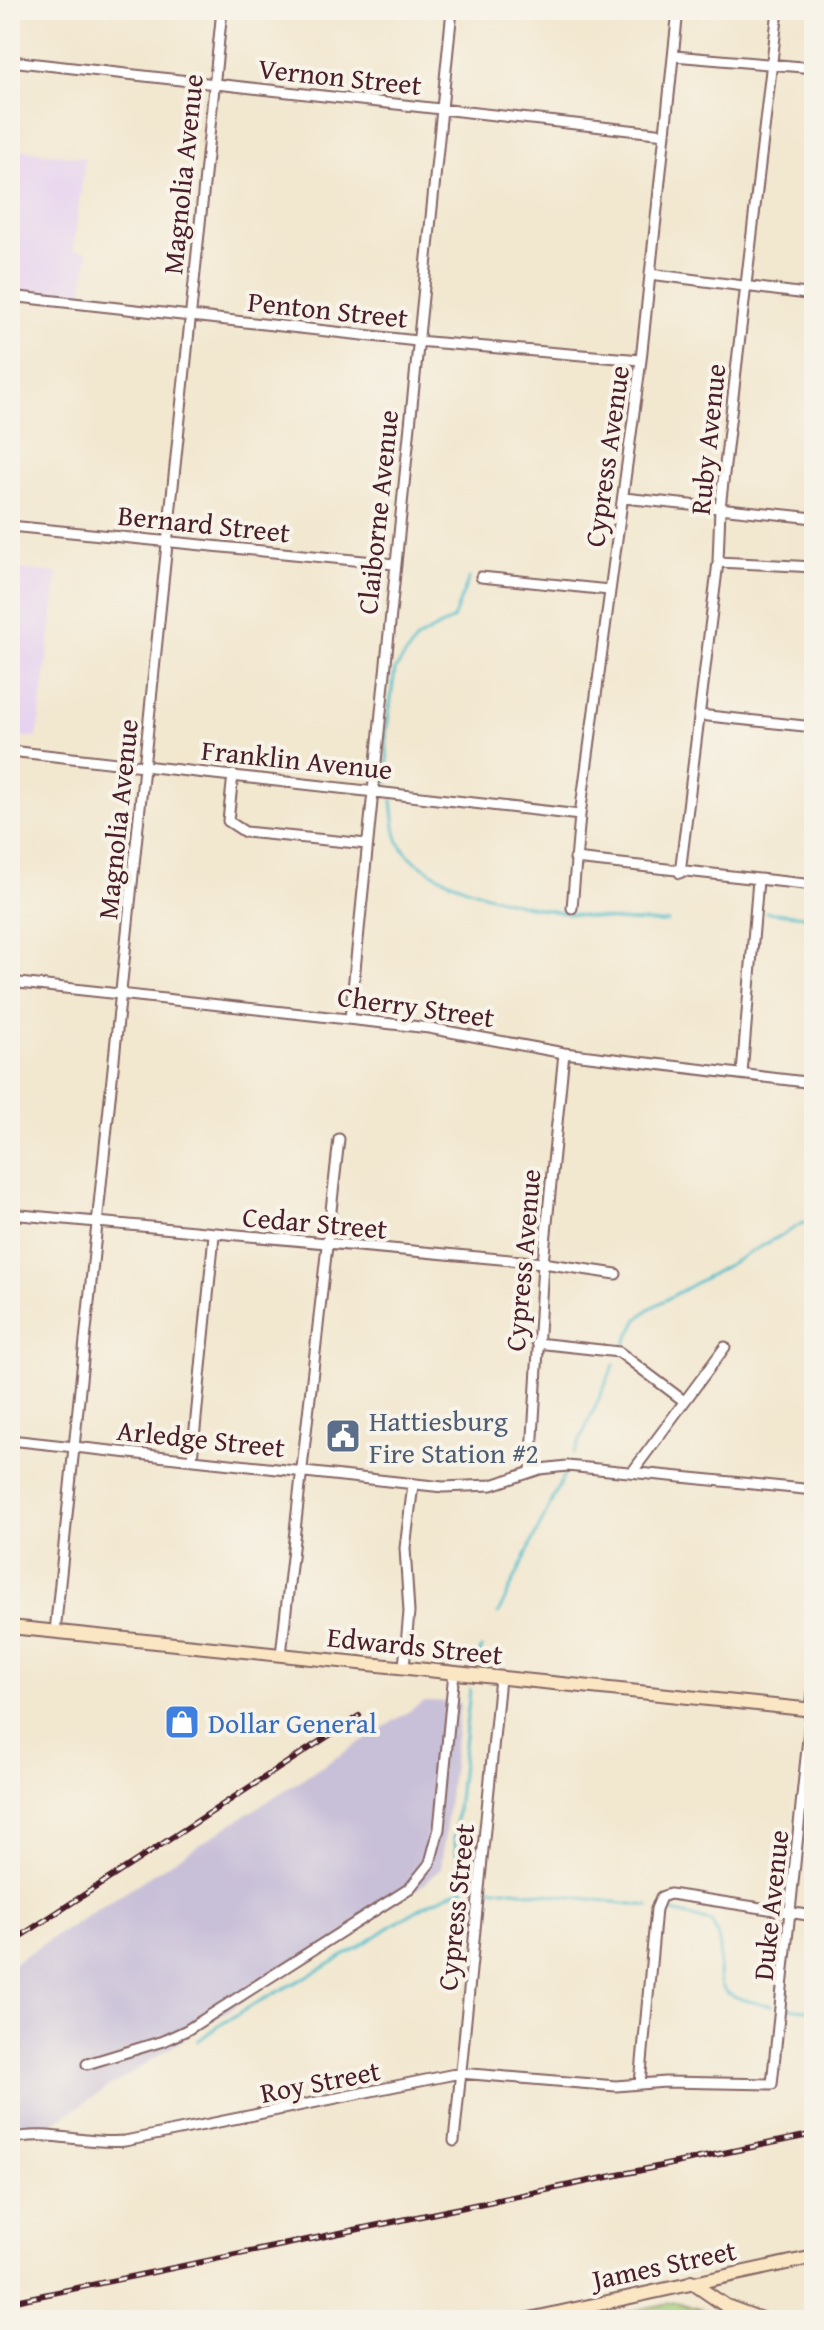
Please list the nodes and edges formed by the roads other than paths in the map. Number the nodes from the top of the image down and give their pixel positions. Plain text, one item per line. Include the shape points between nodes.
1 (222, 10) edge
2 (452, 10) edge
3 (678, 10) edge
4 (778, 10) edge
5 (674, 56) junction
6 (10, 61) edge
7 (772, 64) junction
8 (814, 68) edge
9 (213, 85) junction
10 (442, 109) junction
11 (665, 134) junction
12 (650, 274) junction
13 (747, 286) junction
14 (814, 295) edge
15 (10, 296) edge
16 (191, 315) junction
17 (417, 341) junction
18 (641, 360) junction
19 (624, 498) junction
20 (720, 508) junction
21 (814, 518) edge
22 (10, 526) edge
23 (166, 541) junction
24 (718, 562) junction
25 (394, 564) junction
26 (814, 567) edge
27 (481, 577) dead end
28 (609, 590) junction
29 (699, 715) junction
30 (814, 727) edge
31 (10, 751) edge
32 (145, 764) junction
33 (233, 775) junction
34 (372, 789) junction
35 (580, 815) junction
36 (367, 844) junction
37 (575, 859) junction
38 (680, 873) junction
39 (758, 880) junction
40 (814, 885) edge
41 (572, 908) dead end
42 (10, 982) edge
43 (122, 994) junction
44 (350, 1019) junction
45 (564, 1053) junction
46 (742, 1074) junction
47 (814, 1083) edge
48 (339, 1139) dead end
49 (10, 1214) edge
50 (95, 1224) junction
51 (214, 1235) junction
52 (329, 1245) junction
53 (543, 1263) junction
54 (616, 1274) dead end
55 (537, 1343) junction
56 (725, 1347) dead end
57 (684, 1401) junction
58 (10, 1440) edge
59 (74, 1446) junction
60 (192, 1459) junction
61 (302, 1471) junction
62 (633, 1471) junction
63 (531, 1472) junction
64 (413, 1485) junction
65 (814, 1490) edge
66 (10, 1627) edge
67 (55, 1632) junction
68 (281, 1655) junction
69 (404, 1667) junction
70 (454, 1672) junction
71 (500, 1678) junction
72 (814, 1681) edge
73 (813, 1710) edge
74 (793, 1912) junction
75 (814, 1916) edge
76 (87, 2064) dead end
77 (460, 2073) junction
78 (640, 2084) junction
79 (772, 2084) joint
80 (10, 2139) edge
81 (454, 2141) dead end
82 (814, 2257) edge
83 (691, 2282) junction
84 (525, 2320) edge
85 (764, 2320) edge

1 - 9 street, Magnolia Avenue
2 - 10 street, Claiborne Avenue
3 - 5 street, Cypress Avenue
4 - 7 street, Ruby Avenue
5 - 7 street
5 - 11 street, Cypress Avenue
6 - 9 street, Vernon Street
7 - 8 street
7 - 13 street, Ruby Avenue
9 - 10 street, Vernon Street
9 - 16 street, Magnolia Avenue
10 - 11 street, Vernon Street
10 - 17 street, Claiborne Avenue
11 - 12 street, Cypress Avenue
12 - 13 street
12 - 18 street, Cypress Avenue
13 - 14 street
13 - 20 street, Ruby Avenue
15 - 16 street, Penton Street
16 - 17 street, Penton Street
16 - 23 street, Magnolia Avenue
17 - 18 street, Penton Street
17 - 25 street, Claiborne Avenue
18 - 19 street, Cypress Avenue
19 - 20 street
19 - 28 street, Cypress Avenue
20 - 21 street
20 - 24 street, Ruby Avenue
22 - 23 street, Bernard Street
23 - 25 street, Bernard Street
23 - 32 street, Magnolia Avenue
24 - 26 street
24 - 29 street, Ruby Avenue
25 - 34 street, Claiborne Avenue
27 - 28 street
28 - 35 street, Cypress Avenue
29 - 30 street
29 - 38 street, Ruby Avenue
31 - 32 street, Franklin Avenue
32 - 33 street, Franklin Avenue
32 - 43 street, Magnolia Avenue
33 - 34 street, Franklin Avenue
33 - 36 street via 228,821 235,828
34 - 35 street, Franklin Avenue
34 - 36 street, Claiborne Avenue
35 - 37 street, Cypress Avenue
36 - 44 street, Claiborne Avenue
37 - 38 street
37 - 41 street, Cypress Avenue
38 - 39 street
39 - 40 street
39 - 46 street
42 - 43 street, Cherry Street
43 - 44 street, Cherry Street
43 - 50 street, Magnolia Avenue
44 - 45 street, Cherry Street
45 - 46 street, Cherry Street
45 - 53 street, Cypress Avenue
46 - 47 street, Cherry Street
48 - 52 street
49 - 50 street, Cedar Street
50 - 51 street, Cedar Street
50 - 59 street, Magnolia Avenue
51 - 52 street, Cedar Street
51 - 60 street
52 - 53 street, Cedar Street
52 - 61 street
53 - 54 street, Cedar Street
53 - 55 street, Cypress Avenue
55 - 57 street via 619,1352
55 - 63 street, Cypress Avenue
56 - 57 street
57 - 62 street
58 - 59 street, Arledge Street
59 - 60 street, Arledge Street
59 - 67 street, Magnolia Avenue
60 - 61 street, Arledge Street
61 - 64 street, Arledge Street
61 - 68 street
62 - 63 street, Arledge Street via 567,1466
62 - 65 street, Arledge Street
63 - 64 street, Arledge Street via 483,1487
64 - 69 street via 405,1548 409,1612
66 - 67 main road, Edwards Street
67 - 68 main road, Edwards Street
68 - 69 main road, Edwards Street
69 - 70 main road, Edwards Street
70 - 71 main road, Edwards Street
70 - 76 street via 439,1829 430,1863 410,1888 187,2030
71 - 73 main road, Edwards Street
71 - 77 street, Cypress Street
72 - 73 street, Duke Avenue
73 - 74 street, Duke Avenue
74 - 75 street
74 - 78 street via 661,1897
74 - 79 street, Duke Avenue
77 - 78 street, Roy Street
77 - 80 street, Roy Street via 125,2141 95,2143 36,2135
77 - 81 street, Cypress Street
78 - 79 street, Roy Street
82 - 83 main road, James Street
83 - 84 main road, James Street
83 - 85 main road via 726,2306

